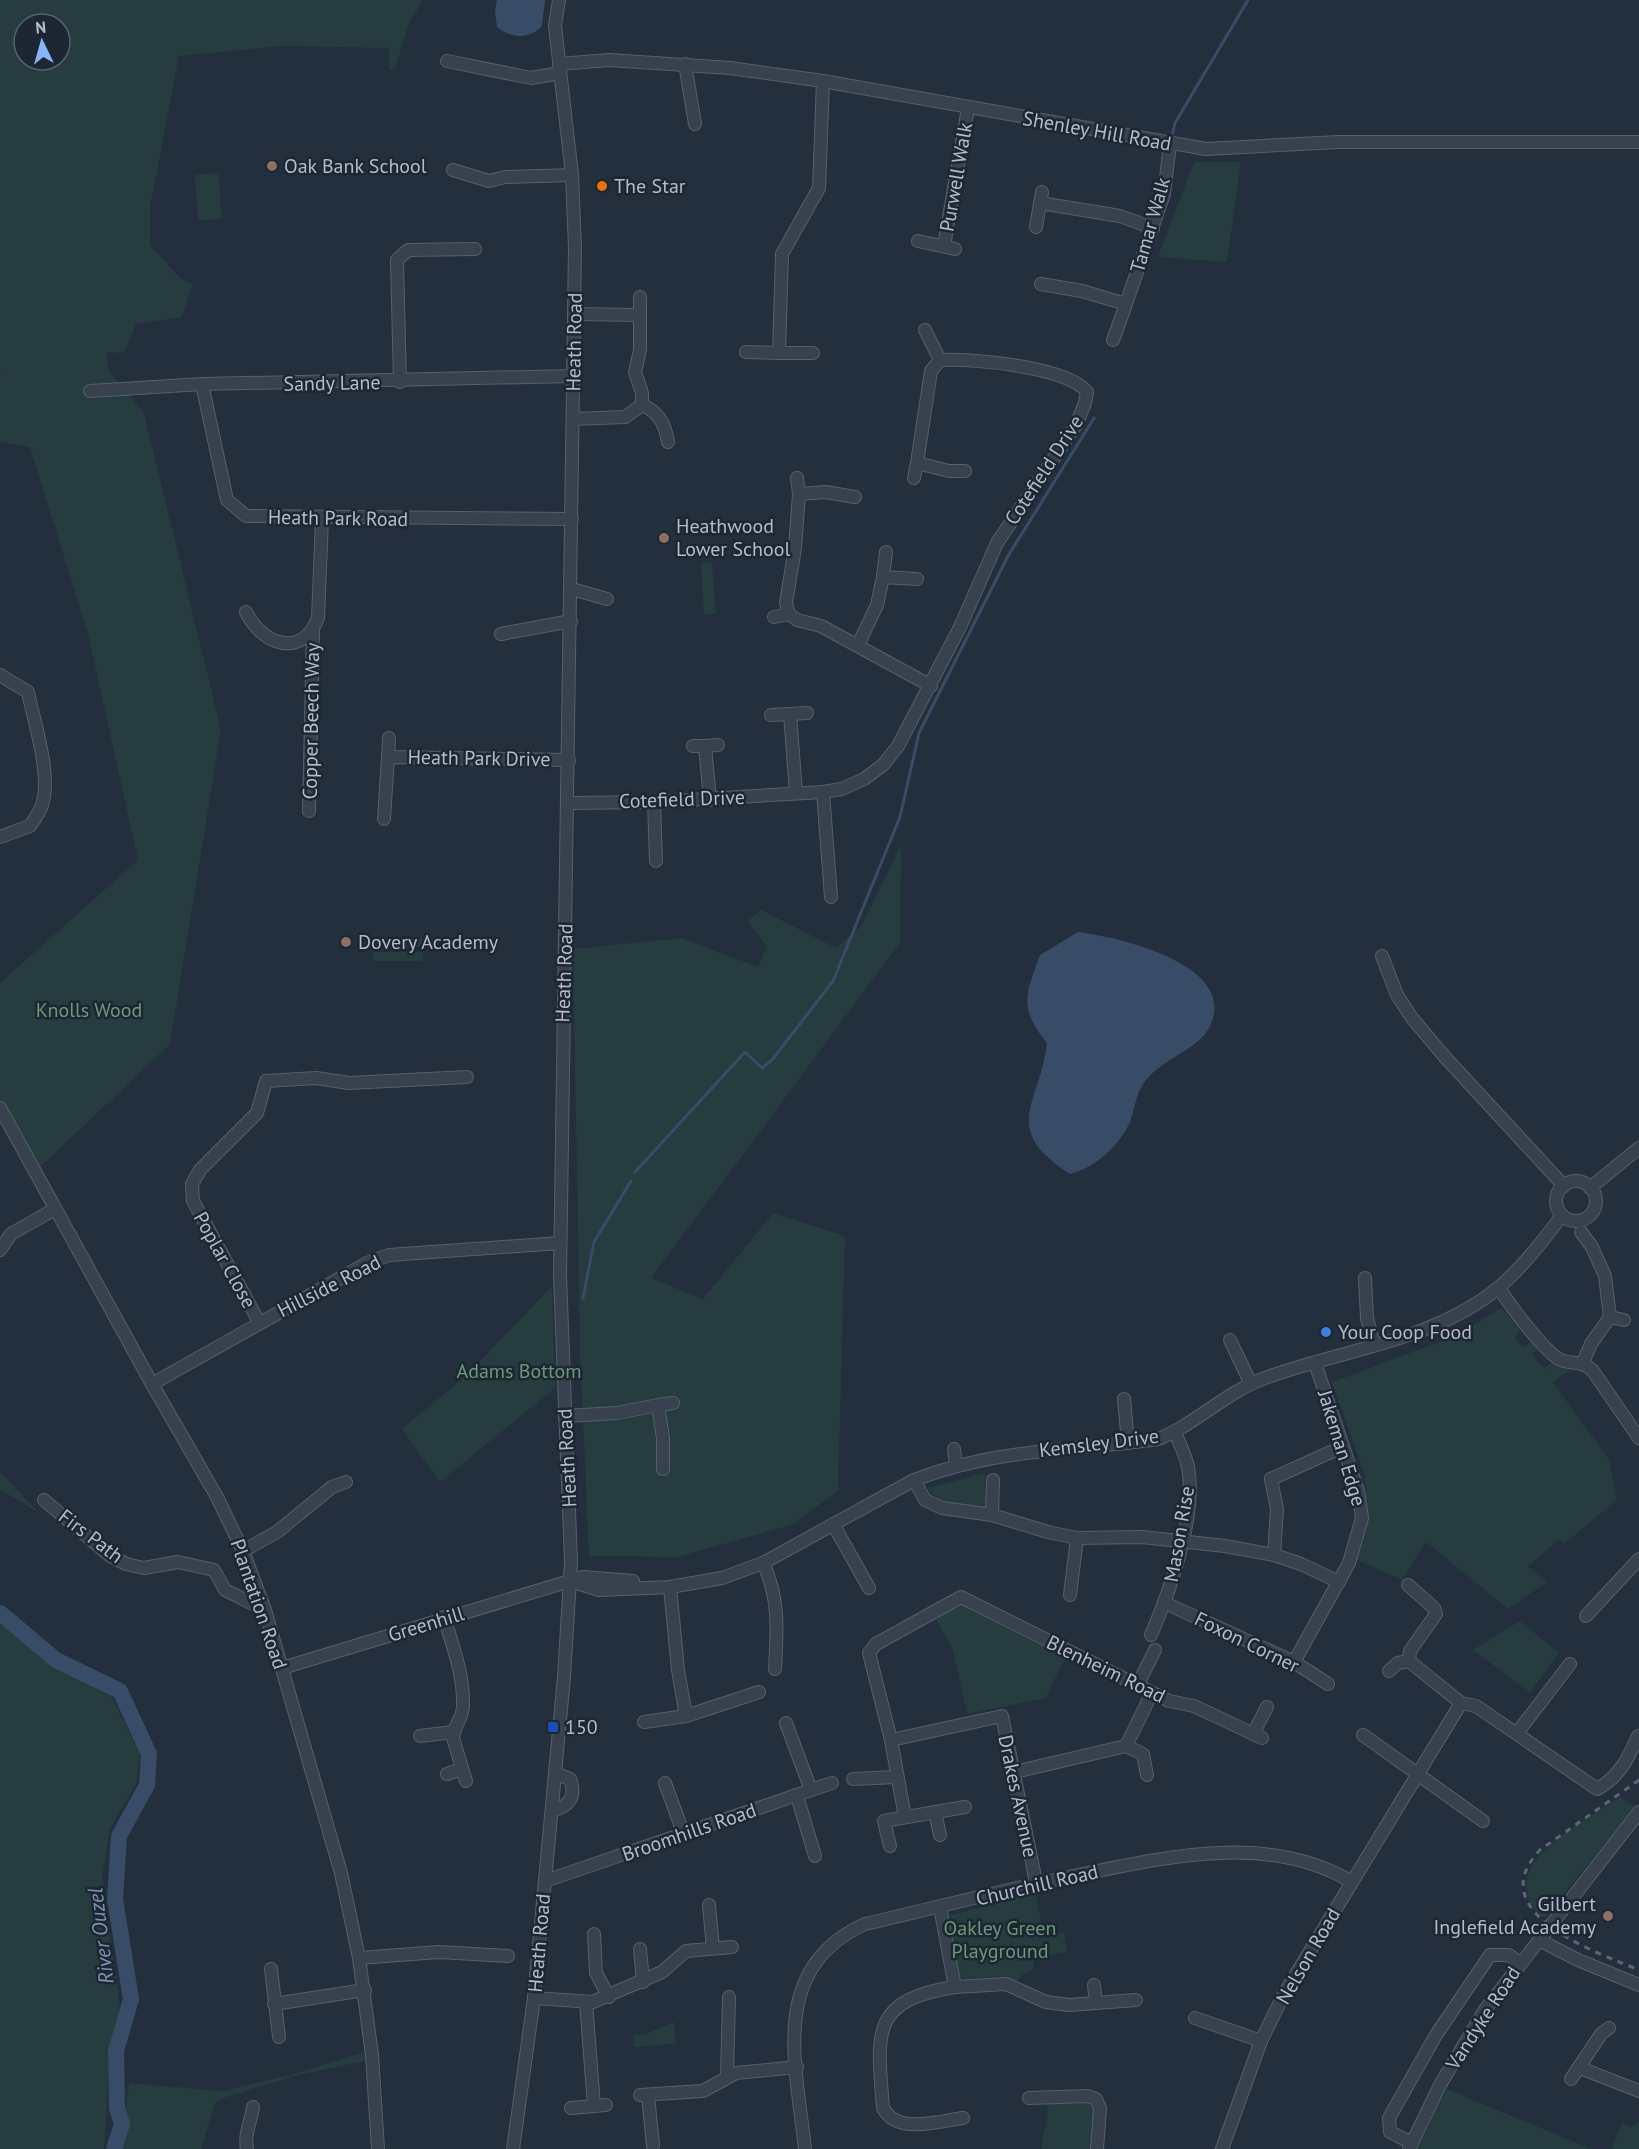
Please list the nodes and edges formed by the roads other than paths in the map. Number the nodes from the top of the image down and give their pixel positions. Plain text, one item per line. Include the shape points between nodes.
1 (559, 0) edge
2 (447, 61) dead end
3 (685, 64) junction
4 (559, 68) junction
5 (823, 81) junction
6 (968, 108) junction
7 (695, 124) dead end
8 (1639, 142) edge
9 (1170, 144) junction
10 (453, 170) dead end
11 (572, 176) junction
12 (1036, 227) dead end
13 (1153, 228) junction
14 (918, 241) dead end
15 (475, 249) dead end
16 (1041, 284) dead end
17 (640, 297) dead end
18 (1126, 304) junction
19 (574, 314) junction
20 (640, 315) junction
21 (926, 330) dead end
22 (1113, 340) dead end
23 (746, 352) dead end
24 (780, 352) junction
25 (813, 353) dead end
26 (940, 360) junction
27 (573, 376) junction
28 (400, 382) junction
29 (202, 384) junction
30 (90, 391) dead end
31 (642, 405) junction
32 (573, 419) junction
33 (668, 442) dead end
34 (917, 463) junction
35 (964, 471) dead end
36 (797, 478) dead end
37 (914, 478) dead end
38 (799, 494) junction
39 (855, 497) dead end
40 (322, 519) junction
41 (572, 519) junction
42 (886, 552) dead end
43 (883, 577) junction
44 (917, 579) dead end
45 (572, 589) junction
46 (607, 599) dead end
47 (246, 612) dead end
48 (789, 614) junction
49 (774, 617) dead end
50 (571, 621) junction
51 (313, 631) junction
52 (501, 634) dead end
53 (858, 645) junction
54 (0, 675) edge
55 (931, 686) junction
56 (807, 713) dead end
57 (790, 714) junction
58 (771, 715) dead end
59 (389, 738) dead end
60 (718, 745) dead end
61 (388, 757) junction
62 (569, 760) junction
63 (823, 792) junction
64 (796, 794) junction
65 (710, 800) junction
66 (568, 802) junction
67 (654, 802) junction
68 (309, 811) dead end
69 (384, 819) dead end
70 (0, 837) edge
71 (656, 861) dead end
72 (831, 897) dead end
73 (1382, 956) dead end
74 (467, 1077) dead end
75 (0, 1107) edge
76 (1639, 1148) edge
77 (1564, 1186) junction
78 (1590, 1188) junction
79 (55, 1209) junction
80 (1562, 1215) junction
81 (1581, 1232) dead end
82 (560, 1243) junction
83 (0, 1250) edge
84 (1365, 1278) dead end
85 (1499, 1288) junction
86 (1610, 1317) junction
87 (1624, 1320) dead end
88 (260, 1322) junction
89 (1230, 1340) dead end
90 (1374, 1346) junction
91 (1583, 1362) junction
92 (1315, 1363) junction
93 (152, 1384) junction
94 (1251, 1384) junction
95 (1124, 1398) dead end
96 (672, 1403) dead end
97 (658, 1405) junction
98 (565, 1416) junction
99 (1175, 1432) junction
100 (1639, 1438) edge
101 (1128, 1443) junction
102 (1342, 1447) junction
103 (954, 1449) dead end
104 (956, 1465) junction
105 (663, 1469) dead end
106 (914, 1480) junction
107 (993, 1480) dead end
108 (346, 1482) dead end
109 (44, 1500) dead end
110 (992, 1515) junction
111 (834, 1524) junction
112 (1077, 1538) junction
113 (1182, 1541) junction
114 (243, 1551) junction
115 (1274, 1555) junction
116 (1639, 1559) edge
117 (763, 1563) junction
118 (570, 1581) junction
119 (1339, 1582) junction
120 (1408, 1585) dead end
121 (670, 1587) junction
122 (868, 1588) dead end
123 (1070, 1595) dead end
124 (1165, 1603) junction
125 (265, 1610) junction
126 (1586, 1616) dead end
127 (444, 1617) junction
128 (1151, 1635) dead end
129 (1155, 1650) dead end
130 (1409, 1661) junction
131 (1294, 1662) junction
132 (1570, 1664) dead end
133 (282, 1668) junction
134 (775, 1669) dead end
135 (1389, 1671) dead end
136 (1328, 1684) dead end
137 (1137, 1686) junction
138 (759, 1692) dead end
139 (1152, 1694) junction
140 (1461, 1703) junction
141 (1267, 1707) dead end
142 (686, 1716) junction
143 (644, 1722) dead end
144 (786, 1723) dead end
145 (453, 1732) junction
146 (1517, 1734) junction
147 (420, 1736) dead end
148 (1363, 1736) dead end
149 (1638, 1736) edge
150 (891, 1740) junction
151 (1126, 1746) junction
152 (462, 1769) junction
153 (555, 1773) junction
154 (1015, 1773) junction
155 (447, 1774) dead end
156 (1147, 1775) dead end
157 (1417, 1775) junction
158 (896, 1777) junction
159 (853, 1779) dead end
160 (466, 1781) dead end
161 (665, 1783) dead end
162 (832, 1783) dead end
163 (811, 1790) junction
164 (797, 1796) junction
165 (965, 1807) dead end
166 (552, 1811) junction
167 (936, 1812) junction
168 (1639, 1812) edge
169 (905, 1817) junction
170 (1483, 1821) dead end
171 (684, 1834) junction
172 (940, 1835) dead end
173 (890, 1846) dead end
174 (815, 1856) dead end
175 (545, 1881) junction
176 (1036, 1882) junction
177 (1352, 1882) junction
178 (709, 1905) dead end
179 (940, 1907) junction
180 (594, 1934) dead end
181 (1541, 1941) junction
182 (732, 1947) dead end
183 (713, 1948) junction
184 (640, 1949) dead end
185 (508, 1956) dead end
186 (359, 1958) junction
187 (1519, 1963) junction
188 (271, 1969) dead end
189 (643, 1982) junction
190 (1094, 1985) dead end
191 (1639, 1985) edge
192 (955, 1987) junction
193 (365, 1990) junction
194 (609, 1997) junction
195 (729, 1997) dead end
196 (534, 1998) junction
197 (1136, 2000) dead end
198 (586, 2002) junction
199 (1096, 2003) junction
200 (274, 2004) junction
201 (1195, 2018) dead end
202 (1609, 2028) dead end
203 (279, 2037) dead end
204 (1261, 2041) junction
205 (797, 2067) junction
206 (1580, 2068) junction
207 (727, 2076) junction
208 (1571, 2079) dead end
209 (1639, 2091) edge
210 (1029, 2098) dead end
211 (253, 2107) dead end
212 (571, 2108) dead end
213 (963, 2118) dead end
214 (653, 2145) dead end
215 (1410, 2146) edge
216 (247, 2149) edge
217 (378, 2149) edge
218 (513, 2149) edge
219 (805, 2149) edge
220 (1097, 2149) edge
221 (1222, 2149) edge

1 - 4 street, Heath Road via 555,26
2 - 4 street, Shenley Hill Road via 531,78
3 - 4 street, Shenley Hill Road via 609,60
3 - 5 street, Shenley Hill Road
3 - 7 street
4 - 11 street, Heath Road
5 - 6 street, Shenley Hill Road
5 - 24 street via 819,188 782,254
6 - 9 street, Shenley Hill Road
6 - 14 street, Purwell Walk via 949,248
8 - 9 street, Shenley Hill Road via 1338,142 1206,149
9 - 13 street, Tamar Walk via 1164,194
10 - 11 street via 489,181 505,177
11 - 19 street, Heath Road
12 - 13 street via 1041,197
13 - 18 street, Tamar Walk
15 - 28 street via 408,250 397,260
16 - 18 street
17 - 20 street
18 - 22 street, Tamar Walk
19 - 20 street
19 - 27 street, Heath Road
20 - 31 street via 640,350 635,372
21 - 26 street
23 - 24 street
24 - 25 street
26 - 34 street via 931,371
26 - 55 street, Cotefield Drive via 1008,364 1051,373 1087,392 1076,425 997,543
27 - 28 street, Sandy Lane
27 - 32 street, Heath Road
28 - 29 street, Sandy Lane
29 - 30 street, Sandy Lane
29 - 40 street, Heath Park Road via 227,500 246,516
31 - 32 street via 625,417
31 - 33 street via 662,421
32 - 41 street, Heath Road
34 - 35 street
34 - 37 street
36 - 38 street
38 - 39 street via 826,492
38 - 48 street via 786,603
40 - 41 street, Heath Park Road
40 - 51 street, Copper Beech Way via 318,618
41 - 45 street, Heath Road
42 - 43 street
43 - 44 street
43 - 53 street via 877,605
45 - 46 street
45 - 50 street, Heath Road
47 - 51 street, Copper Beech Way via 263,636 279,643 298,642
48 - 49 street
48 - 53 street
50 - 52 street
50 - 62 street, Heath Road
51 - 68 street, Copper Beech Way
53 - 55 street
54 - 70 street via 28,692 44,786 42,805 30,826
55 - 63 street, Cotefield Drive via 883,765 842,789
56 - 57 street
57 - 58 street
57 - 64 street
59 - 61 street, Heath Park Drive
60 - 65 street via 699,746
61 - 62 street, Heath Park Drive
61 - 69 street, Heath Park Drive
62 - 66 street, Heath Road
63 - 64 street, Cotefield Drive
63 - 72 street
64 - 65 street, Cotefield Drive
65 - 67 street, Cotefield Drive
66 - 67 street, Cotefield Drive
66 - 82 street, Heath Road
67 - 71 street
73 - 77 street via 1397,995 1412,1018
74 - 88 street, Poplar Close via 349,1083 265,1076 257,1113 200,1170 192,1184 193,1201
75 - 79 street, Plantation Road
76 - 78 street
77 - 78 street via 1576,1182
77 - 80 street via 1556,1201
78 - 80 street via 1596,1202 1590,1216 1576,1221
79 - 83 street via 11,1234
79 - 93 street, Plantation Road
80 - 85 street, Kemsley Drive
81 - 86 street via 1605,1276
82 - 88 street, Hillside Road via 390,1256 367,1263
82 - 98 street, Heath Road
84 - 90 street via 1367,1318
85 - 90 street, Kemsley Drive via 1426,1329
85 - 91 street via 1559,1359
86 - 87 street
86 - 91 street
88 - 93 street, Hillside Road
89 - 94 street
90 - 92 street, Kemsley Drive
91 - 100 street
92 - 94 street, Kemsley Drive
92 - 102 street, Jakeman Edge
93 - 114 street, Plantation Road via 217,1497
94 - 99 street, Kemsley Drive
95 - 101 street
96 - 97 street
97 - 98 street via 617,1413
97 - 105 street
98 - 118 street, Heath Road
99 - 101 street, Kemsley Drive
99 - 113 street, Mason Rise via 1188,1466 1190,1484
101 - 104 street, Kemsley Drive via 1030,1450
102 - 115 street via 1271,1479 1277,1509
102 - 119 street, Jakeman Edge via 1358,1491 1362,1518
103 - 104 street
104 - 106 street, Kemsley Drive
106 - 110 street via 925,1500 942,1508
106 - 111 street, Kemsley Drive
107 - 110 street
108 - 114 street via 332,1487 277,1532
109 - 125 street, Firs Path via 109,1555 126,1564 144,1568 178,1562 214,1570 225,1590
110 - 112 street
111 - 117 street, Kemsley Drive
111 - 122 street
112 - 113 street
112 - 123 street
113 - 115 street
113 - 124 street, Mason Rise
114 - 125 street, Plantation Road
115 - 119 street
116 - 126 street
117 - 121 street, Kemsley Drive via 722,1578
117 - 134 street via 774,1589 778,1615
118 - 121 street, Kemsley Drive via 590,1577
118 - 127 street, Greenhill
118 - 153 street, Heath Road
119 - 131 street, Jakeman Edge
120 - 130 street via 1436,1614 1410,1651
121 - 142 street
124 - 128 street, Mason Rise
124 - 131 street, Foxon Corner
125 - 133 street, Plantation Road
127 - 133 street, Greenhill
127 - 145 street via 461,1671 463,1709
129 - 137 street
130 - 135 street via 1398,1663
130 - 140 street
131 - 136 street, Foxon Corner
132 - 146 street
133 - 186 street, Plantation Road via 341,1873
137 - 139 street, Blenheim Road
137 - 150 street, Blenheim Road via 961,1597 876,1644 869,1653
138 - 142 street
139 - 141 street, Blenheim Road via 1194,1706 1257,1736
139 - 151 street
140 - 146 street via 1476,1706
140 - 157 street, Nelson Road
142 - 143 street
144 - 163 street
145 - 147 street
145 - 152 street
146 - 149 street via 1597,1789 1624,1767
148 - 157 street
150 - 154 street, Drakes Avenue via 1002,1716
150 - 158 street
151 - 154 street
151 - 156 street via 1143,1754
152 - 155 street
152 - 160 street
153 - 166 street, Heath Road
153 - 166 street via 570,1779 572,1785 570,1801
154 - 176 street, Drakes Avenue
157 - 170 street
157 - 177 street, Nelson Road
158 - 159 street
158 - 169 street
161 - 171 street
162 - 163 street, Broomhills Road
163 - 164 street, Broomhills Road
164 - 171 street, Broomhills Road
164 - 174 street
165 - 167 street
166 - 175 street, Heath Road
167 - 169 street
167 - 172 street
168 - 181 street, Vandyke Road via 1548,1925
169 - 173 street via 884,1821
171 - 175 street, Broomhills Road
175 - 196 street, Heath Road
176 - 177 street, Churchill Road via 1158,1858 1222,1852 1274,1855 1308,1862
176 - 179 street, Churchill Road
177 - 204 street, Nelson Road via 1284,1994
178 - 183 street
179 - 192 street
179 - 205 street, Churchill Road via 865,1924 846,1933 825,1951 808,1972 797,1998
180 - 194 street via 596,1973
181 - 187 street, Vandyke Road
181 - 191 street
182 - 183 street
183 - 189 street via 686,1952 663,1972
184 - 189 street
185 - 186 street via 439,1952
186 - 193 street, Plantation Road
187 - 215 street, Vandyke Road via 1484,2011 1440,2085
187 - 215 street via 1509,1955 1490,1955 1436,2035 1389,2118 1390,2133
188 - 200 street
189 - 194 street
190 - 199 street
192 - 199 street via 1006,1984 1046,2002 1069,2006
192 - 213 street via 917,1995 886,2016 880,2046 882,2092 886,2113 898,2122
193 - 200 street
193 - 217 street, Plantation Road
194 - 198 street
195 - 207 street
196 - 198 street
196 - 218 street, Heath Road
197 - 199 street
198 - 212 street via 600,2105
200 - 203 street
201 - 204 street
202 - 206 street
204 - 221 street, Nelson Road
205 - 207 street
205 - 219 street, Churchill Road
206 - 208 street
206 - 209 street
207 - 214 street via 703,2091 644,2095
210 - 220 street via 1096,2099 1100,2108
211 - 216 street via 245,2133

